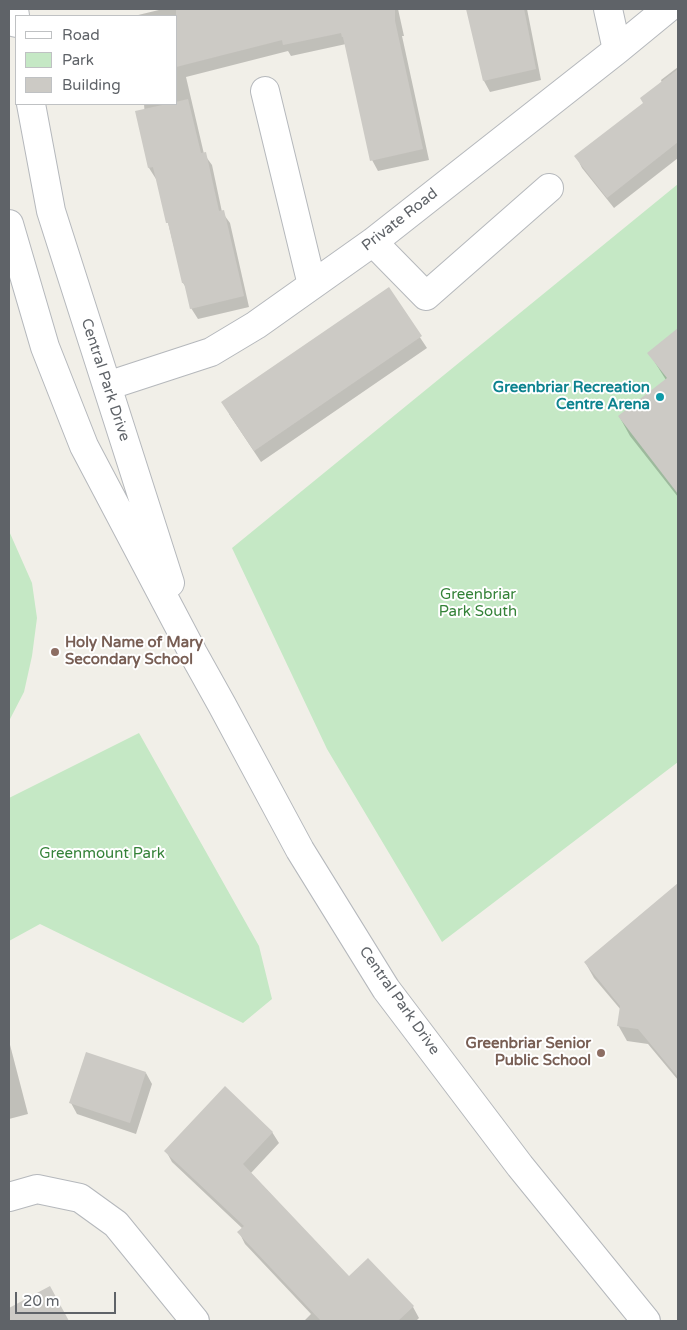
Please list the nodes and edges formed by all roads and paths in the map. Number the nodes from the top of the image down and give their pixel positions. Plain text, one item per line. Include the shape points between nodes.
1 (608, 9) edge
2 (668, 9) edge
3 (617, 50) junction
4 (265, 91) dead end
5 (31, 105) edge
6 (549, 188) dead end
7 (9, 224) edge
8 (373, 242) junction
9 (312, 285) junction
10 (106, 386) junction
11 (193, 653) junction
12 (9, 1197) edge
13 (195, 1321) edge
14 (646, 1321) edge

1 - 3 street
2 - 3 street, Private Road
3 - 8 street, Private Road
4 - 9 street
5 - 10 street, Central Park Drive via 51,211
6 - 8 street via 426,296
7 - 11 street, Central Park Drive via 45,347 84,446
8 - 9 street, Private Road
9 - 10 street, Private Road via 211,352
10 - 11 street, Central Park Drive
11 - 14 street, Central Park Drive via 300,850 386,989 520,1166
12 - 13 street via 37,1189 80,1198 116,1224

